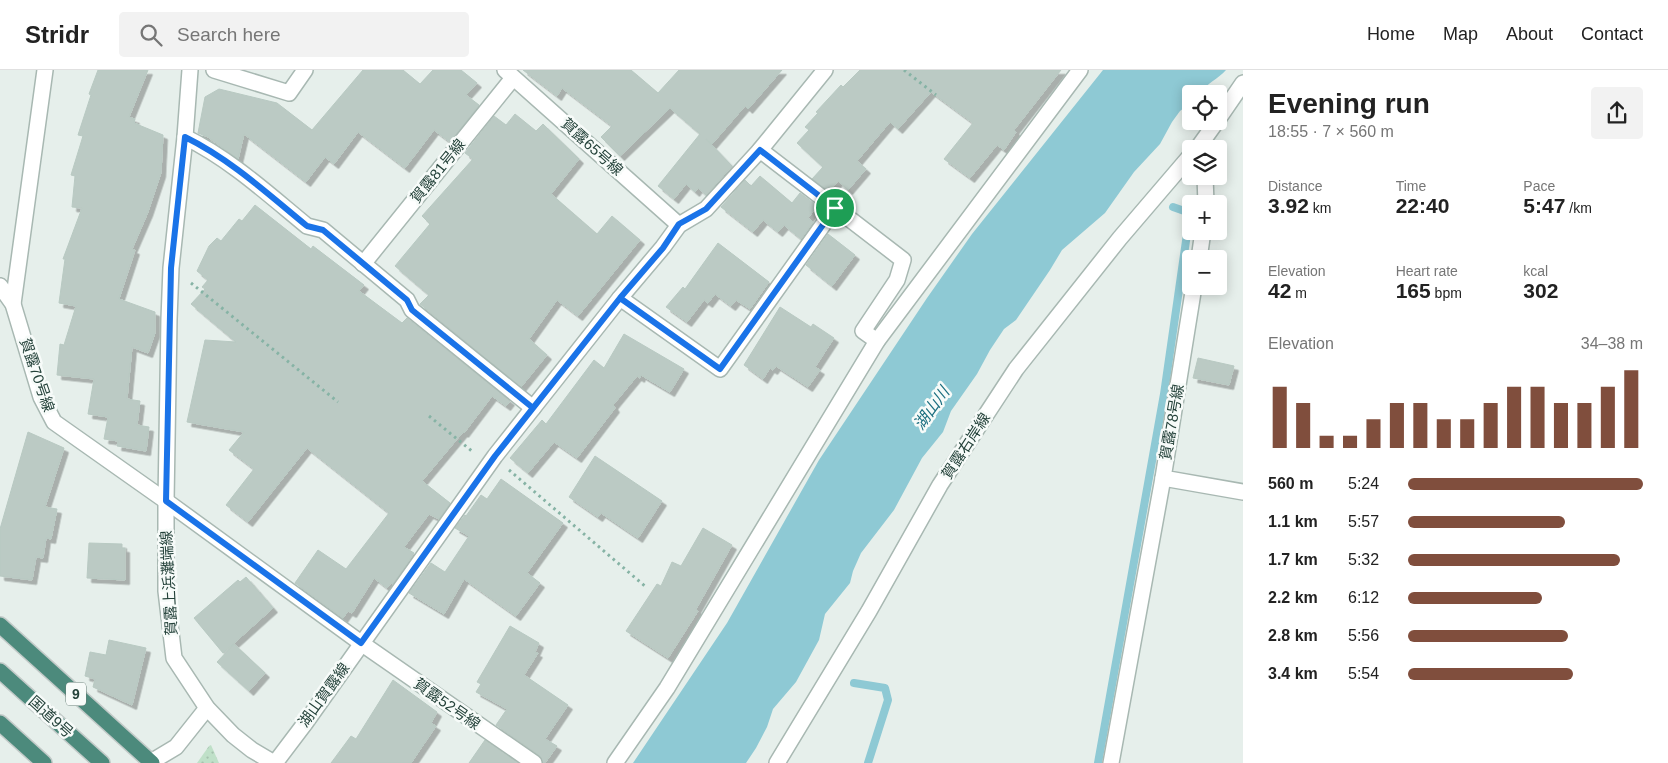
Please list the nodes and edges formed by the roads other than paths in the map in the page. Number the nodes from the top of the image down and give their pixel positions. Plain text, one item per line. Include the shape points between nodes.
1 (45, 70) edge
2 (190, 70) edge
3 (214, 70) edge
4 (305, 70) edge
5 (825, 70) edge
6 (1080, 70) edge
7 (509, 74) edge
8 (1243, 83) edge
9 (1227, 106) edge
10 (185, 137) junction
11 (760, 150) junction
12 (1182, 166) edge
13 (835, 208) junction
14 (679, 224) junction
15 (363, 264) junction
16 (0, 286) edge
17 (1192, 295) edge
18 (620, 298) junction
19 (13, 304) junction
20 (877, 341) junction
21 (533, 408) junction
22 (1162, 478) junction
23 (1243, 492) edge
24 (166, 501) junction
25 (0, 625) edge
26 (361, 643) junction
27 (0, 671) edge
28 (207, 708) junction
29 (0, 723) edge
30 (152, 762) edge
31 (44, 763) edge
32 (102, 763) edge
33 (274, 763) edge
34 (534, 763) edge
35 (615, 763) edge
36 (777, 763) edge
37 (1111, 763) edge

1 - 19 street
2 - 10 street, 賀露上浜灘端線
3 - 4 street via 288,93
5 - 11 street, 湖山賀露線
6 - 20 street
7 - 14 street, 賀露65号線
7 - 15 street, 賀露81号線
8 - 9 street
10 - 15 street via 229,162 307,226 323,230
10 - 24 street, 賀露上浜灘端線 via 171,268
11 - 13 street
11 - 14 street, 湖山賀露線 via 706,209
12 - 36 street, 賀露右岸線 via 1120,238 1016,369 940,485
13 - 18 street via 720,369
13 - 20 street via 903,260 898,280 863,331
14 - 18 street, 湖山賀露線
15 - 21 street via 407,300 412,310
16 - 19 street, 賀露70号線
17 - 22 street, 賀露78号線
18 - 21 street, 湖山賀露線
19 - 24 street, 賀露70号線 via 41,397 54,422
20 - 35 street via 667,688
21 - 26 street, 湖山賀露線 via 491,461
22 - 23 street, 賀露78号線
22 - 37 street
24 - 26 street, 賀露70号線
24 - 28 street, 賀露上浜灘端線 via 166,591 174,658
25 - 30 highway, 9
26 - 33 street, 湖山賀露線
26 - 34 street, 賀露52号線
27 - 32 highway, 国道9号 / 9
28 - 30 street via 176,747
28 - 33 street, 賀露上浜灘端線 via 233,735
29 - 31 highway

